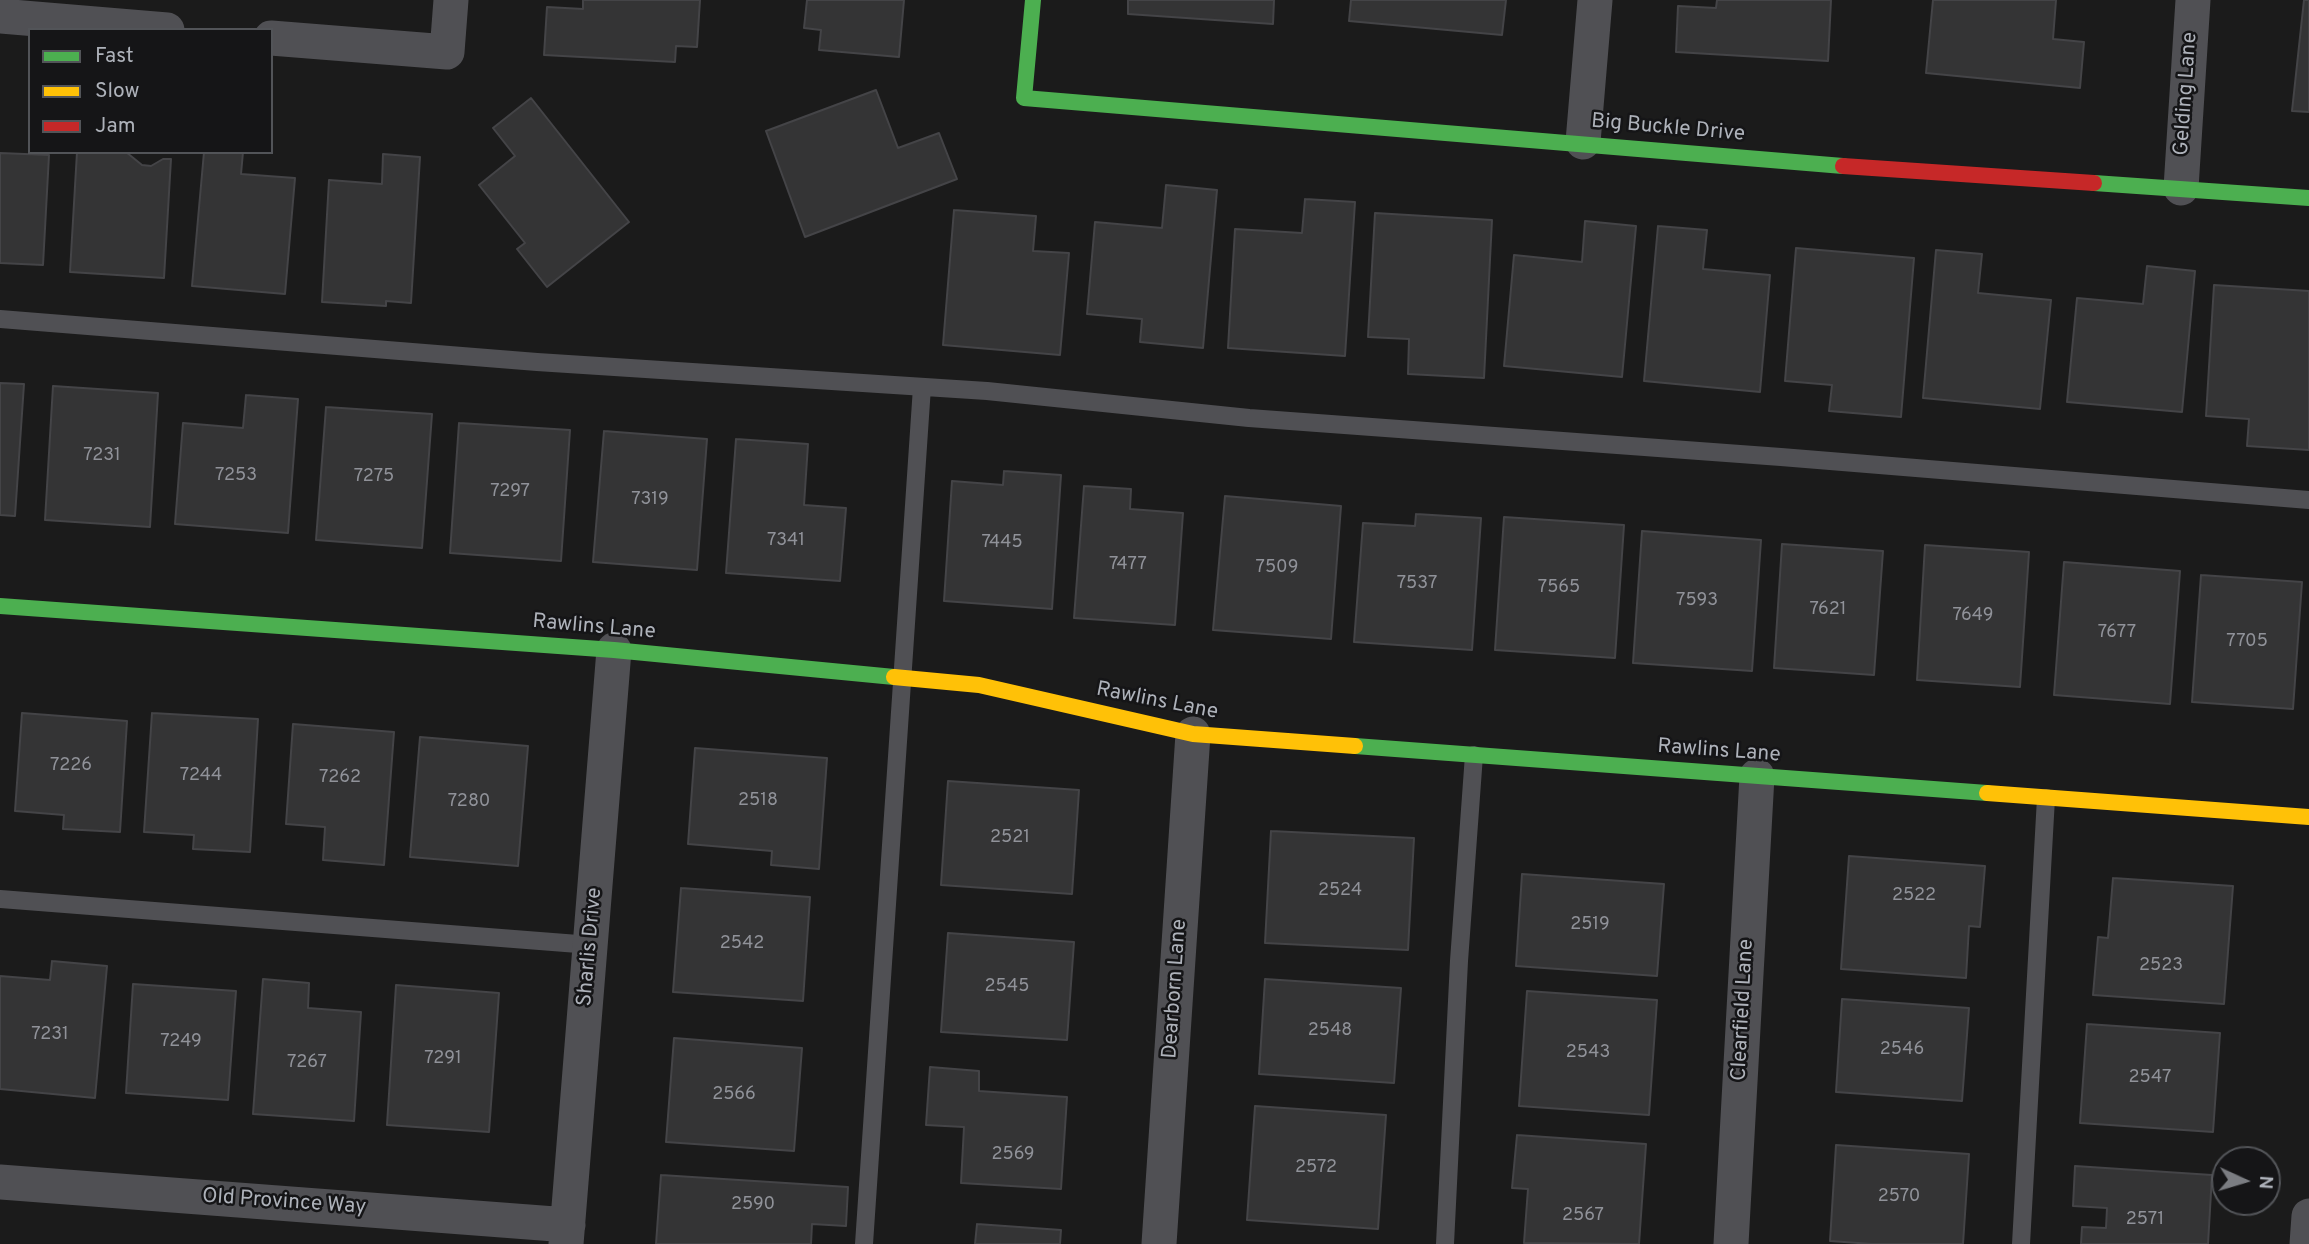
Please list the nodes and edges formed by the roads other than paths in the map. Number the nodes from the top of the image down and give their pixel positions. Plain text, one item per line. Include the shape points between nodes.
1 (451, 0) edge
2 (1032, 0) edge
3 (1595, 0) edge
4 (2193, 0) edge
5 (0, 16) edge
6 (143, 28) edge
7 (273, 38) edge
8 (1583, 142) junction
9 (2181, 188) junction
10 (2309, 198) edge
11 (0, 319) edge
12 (922, 387) junction
13 (2309, 500) edge
14 (0, 606) edge
15 (614, 650) junction
16 (904, 677) junction
17 (1193, 734) junction
18 (1474, 755) junction
19 (1757, 776) junction
20 (2046, 798) junction
21 (2309, 817) edge
22 (0, 899) edge
23 (591, 944) junction
24 (0, 1182) edge
25 (2309, 1216) edge
26 (567, 1235) edge
27 (864, 1244) edge
28 (1158, 1244) edge
29 (1445, 1244) edge
30 (1731, 1244) edge
31 (2021, 1244) edge
32 (2307, 1244) edge

1 - 7 street via 447,52
2 - 8 street, Big Buckle Drive via 1024,98
3 - 8 street
4 - 9 street, Gelding Lane
5 - 6 street
8 - 9 street, Big Buckle Drive via 1870,168
9 - 10 street, Big Buckle Drive
11 - 12 lane
12 - 13 lane via 1249,418
12 - 16 lane
14 - 15 street, Rawlins Lane
15 - 16 street, Rawlins Lane
15 - 23 street, Sharlis Drive
16 - 17 street, Rawlins Lane via 979,685
16 - 27 lane
17 - 18 street, Rawlins Lane
17 - 28 street, Dearborn Lane
18 - 19 street, Rawlins Lane
18 - 29 lane
19 - 20 street, Rawlins Lane
19 - 30 street, Clearfield Lane
20 - 21 street, Rawlins Lane
20 - 31 lane
22 - 23 lane
23 - 26 street, Sharlis Drive
24 - 26 street, Old Province Way
25 - 32 street

